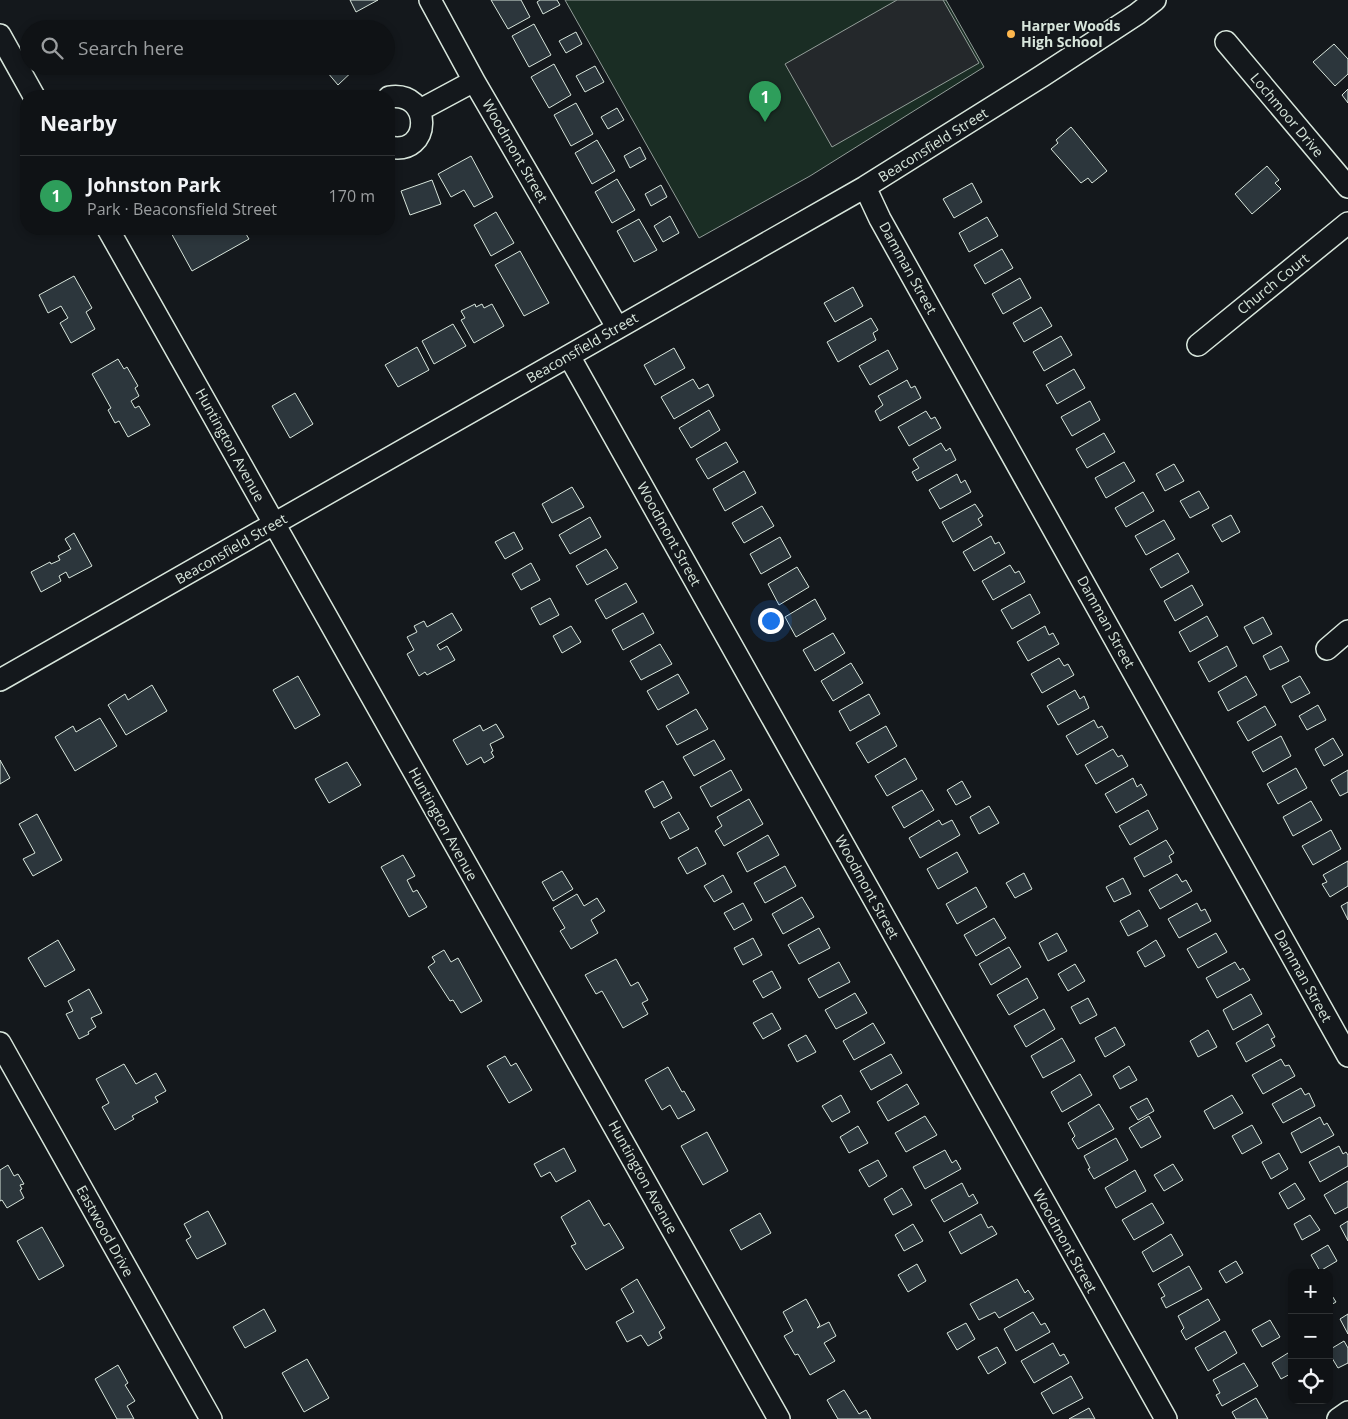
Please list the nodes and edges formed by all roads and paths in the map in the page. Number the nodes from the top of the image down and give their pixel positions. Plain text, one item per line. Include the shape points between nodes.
1 (430, 0) edge
2 (1155, 0) edge
3 (0, 36) edge
4 (1226, 42) dead end
5 (20, 71) edge
6 (22, 75) edge
7 (474, 81) junction
8 (31, 90) edge
9 (395, 97) edge
10 (420, 110) junction
11 (395, 148) edge
12 (866, 187) junction
13 (1348, 187) edge
14 (1348, 223) edge
15 (111, 235) edge
16 (617, 327) junction
17 (1198, 345) dead end
18 (569, 356) junction
19 (274, 525) junction
20 (1348, 631) edge
21 (1327, 649) dead end
22 (0, 680) edge
23 (0, 1043) edge
24 (1348, 1056) edge
25 (1348, 1412) edge
26 (211, 1419) edge
27 (779, 1419) edge
28 (1166, 1419) edge
29 (1338, 1419) edge

1 - 7 street, Woodmont Street
2 - 12 street, Beaconsfield Street
3 - 5 street
4 - 13 street, Lochmoor Drive
6 - 8 street
7 - 10 street
7 - 16 street, Woodmont Street
9 - 10 street via 412,102
10 - 11 street via 422,126 418,138 412,145
12 - 16 street, Beaconsfield Street
12 - 24 street, Damman Street via 880,218
14 - 17 street, Church Court
15 - 19 street, Huntington Avenue
16 - 18 street, Beaconsfield Street
18 - 19 street, Beaconsfield Street
18 - 28 street, Woodmont Street
19 - 22 street, Beaconsfield Street
19 - 27 street, Huntington Avenue
20 - 21 street
23 - 26 street, Eastwood Drive
25 - 29 street

